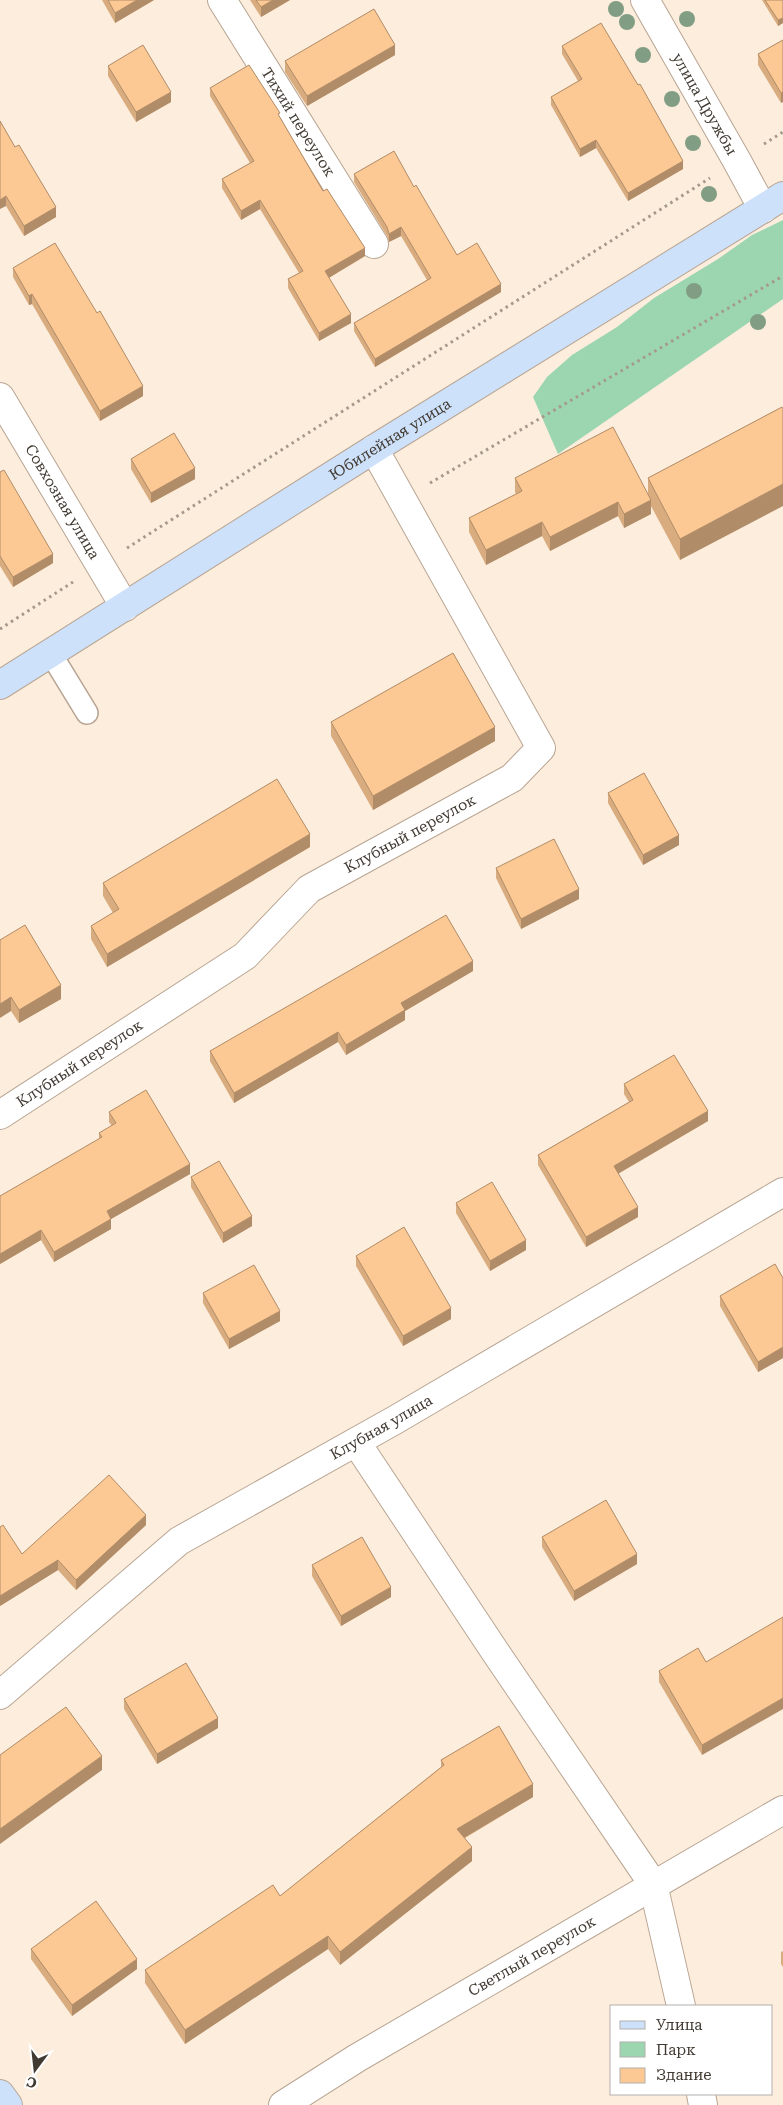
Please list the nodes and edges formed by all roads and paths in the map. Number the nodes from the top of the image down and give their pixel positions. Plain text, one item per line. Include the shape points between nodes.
1 (222, 0) edge
2 (645, 0) edge
3 (783, 132) edge
4 (737, 161) junction
5 (773, 203) edge
6 (374, 244) dead end
7 (783, 276) edge
8 (0, 397) edge
9 (374, 448) junction
10 (403, 499) junction
11 (100, 565) junction
12 (125, 607) junction
13 (0, 629) edge
14 (51, 654) junction
15 (0, 685) edge
16 (87, 713) dead end
17 (0, 1115) edge
18 (783, 1192) edge
19 (356, 1442) junction
20 (0, 1695) edge
21 (783, 1810) edge
22 (653, 1884) junction
23 (681, 2005) edge
24 (0, 2094) edge
25 (8, 2105) edge
26 (283, 2105) edge

1 - 6 street, Тихий переулок
2 - 4 street, улица Дружбы
3 - 4 path
4 - 5 street, улица Дружбы
4 - 11 path
5 - 9 street, Юбилейная улица
7 - 10 path
8 - 11 street, Совхозная улица
9 - 10 street, Клубный переулок
9 - 12 street, Юбилейная улица
10 - 17 street, Клубный переулок via 541,748 512,778 309,889 245,956
11 - 12 street, Совхозная улица
11 - 13 path
12 - 14 street, Юбилейная улица
14 - 15 street, Юбилейная улица
14 - 16 lane
18 - 19 street, Клубная улица
19 - 20 street, Клубная улица via 179,1541
19 - 22 street
21 - 22 street, Светлый переулок
22 - 23 street
22 - 26 street, Светлый переулок via 356,2058
24 - 25 street

